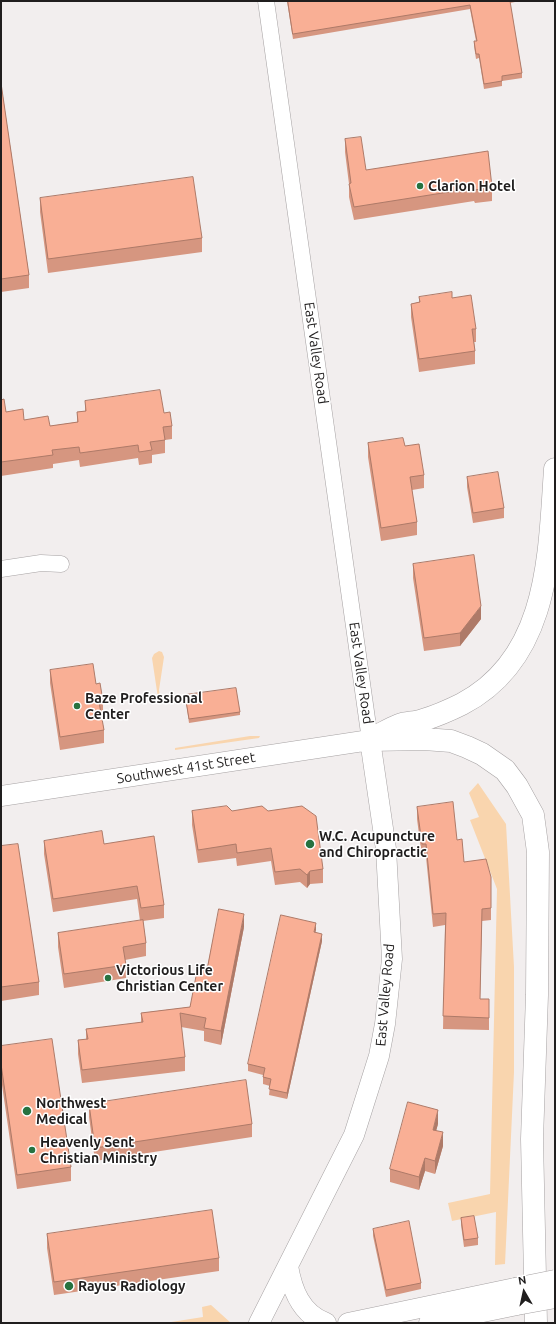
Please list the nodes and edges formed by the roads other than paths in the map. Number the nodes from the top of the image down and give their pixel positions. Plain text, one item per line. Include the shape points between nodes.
1 (266, 1) edge
2 (555, 469) edge
3 (61, 564) dead end
4 (1, 569) edge
5 (370, 740) junction
6 (1, 796) edge
7 (288, 1266) junction
8 (555, 1280) edge
9 (516, 1296) junction
10 (555, 1298) edge
11 (259, 1323) edge
12 (326, 1323) edge
13 (348, 1323) edge
14 (429, 1323) edge
15 (536, 1323) edge

1 - 5 street, East Valley Road
2 - 5 highway via 547,568 532,624 517,654 498,677 474,697 422,721 399,725
3 - 4 street via 41,563
5 - 6 main road, Southwest 41st Street
5 - 7 main road, East Valley Road via 386,849 390,909 392,960 385,1024 368,1096 354,1135
5 - 15 highway via 424,739 451,741 467,747 505,770 533,815 538,852 532,1138
7 - 11 main road, East Valley Road
7 - 12 main road via 298,1300
8 - 9 main road, bridge
9 - 10 main road, bridge
9 - 13 main road
9 - 14 main road

